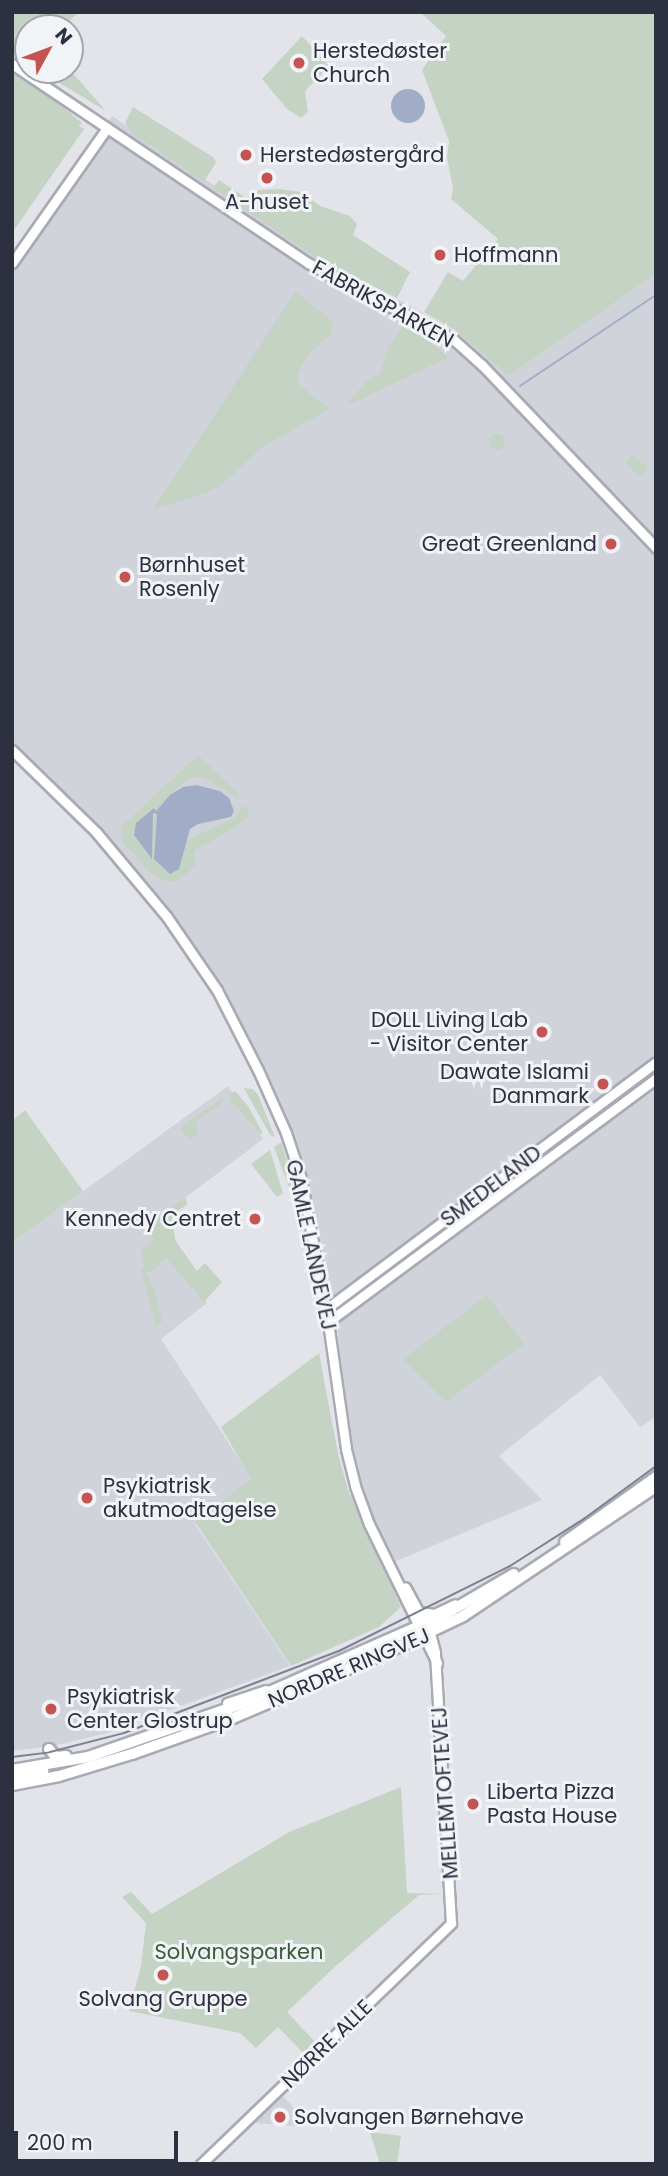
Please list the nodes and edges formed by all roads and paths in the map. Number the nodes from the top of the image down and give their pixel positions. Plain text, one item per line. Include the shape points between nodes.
1 (12, 64) edge
2 (107, 128) junction
3 (12, 263) edge
4 (656, 548) edge
5 (12, 750) edge
6 (652, 1065) edge
7 (656, 1077) edge
8 (326, 1309) junction
9 (328, 1322) junction
10 (656, 1478) edge
11 (656, 1487) edge
12 (394, 1571) junction
13 (484, 1592) junction
14 (419, 1611) junction
15 (443, 1627) junction
16 (423, 1629) junction
17 (436, 1663) junction
18 (228, 1705) junction
19 (187, 1734) junction
20 (128, 1743) junction
21 (49, 1765) junction
22 (12, 1770) edge
23 (12, 1777) edge
24 (12, 1784) edge
25 (451, 1923) joint
26 (201, 2164) edge

1 - 2 street, FABRIKSPARKEN
2 - 3 street
2 - 4 street, FABRIKSPARKEN via 308,264 454,340
5 - 8 street, GAMLE LANDEVEJ via 96,832 167,916 239,1029 282,1123 301,1178
6 - 7 street
6 - 8 street, SMEDELAND
7 - 9 street, SMEDELAND
8 - 9 street, GAMLE LANDEVEJ
9 - 12 street, GAMLE LANDEVEJ via 352,1475 369,1524
10 - 13 main road, NORDRE RINGVEJ
11 - 15 main road, NORDRE RINGVEJ
12 - 14 street, GAMLE LANDEVEJ
12 - 16 street, GAMLE LANDEVEJ
13 - 14 street via 434,1615
13 - 16 main road, NORDRE RINGVEJ
14 - 16 street, GAMLE LANDEVEJ
15 - 16 main road, NORDRE RINGVEJ
15 - 17 street, MELLEMTOFTEVEJ
16 - 17 street, MELLEMTOFTEVEJ
16 - 18 main road, NORDRE RINGVEJ
16 - 19 main road, NORDRE RINGVEJ via 361,1662
17 - 25 street, MELLEMTOFTEVEJ
18 - 19 street via 227,1714
18 - 20 main road, NORDRE RINGVEJ
19 - 24 main road, NORDRE RINGVEJ via 70,1773
20 - 21 main road, NORDRE RINGVEJ
20 - 21 main road via 62,1757 49,1749
21 - 22 main road, NORDRE RINGVEJ
21 - 23 main road via 36,1773
25 - 26 street, NØRRE ALLE

